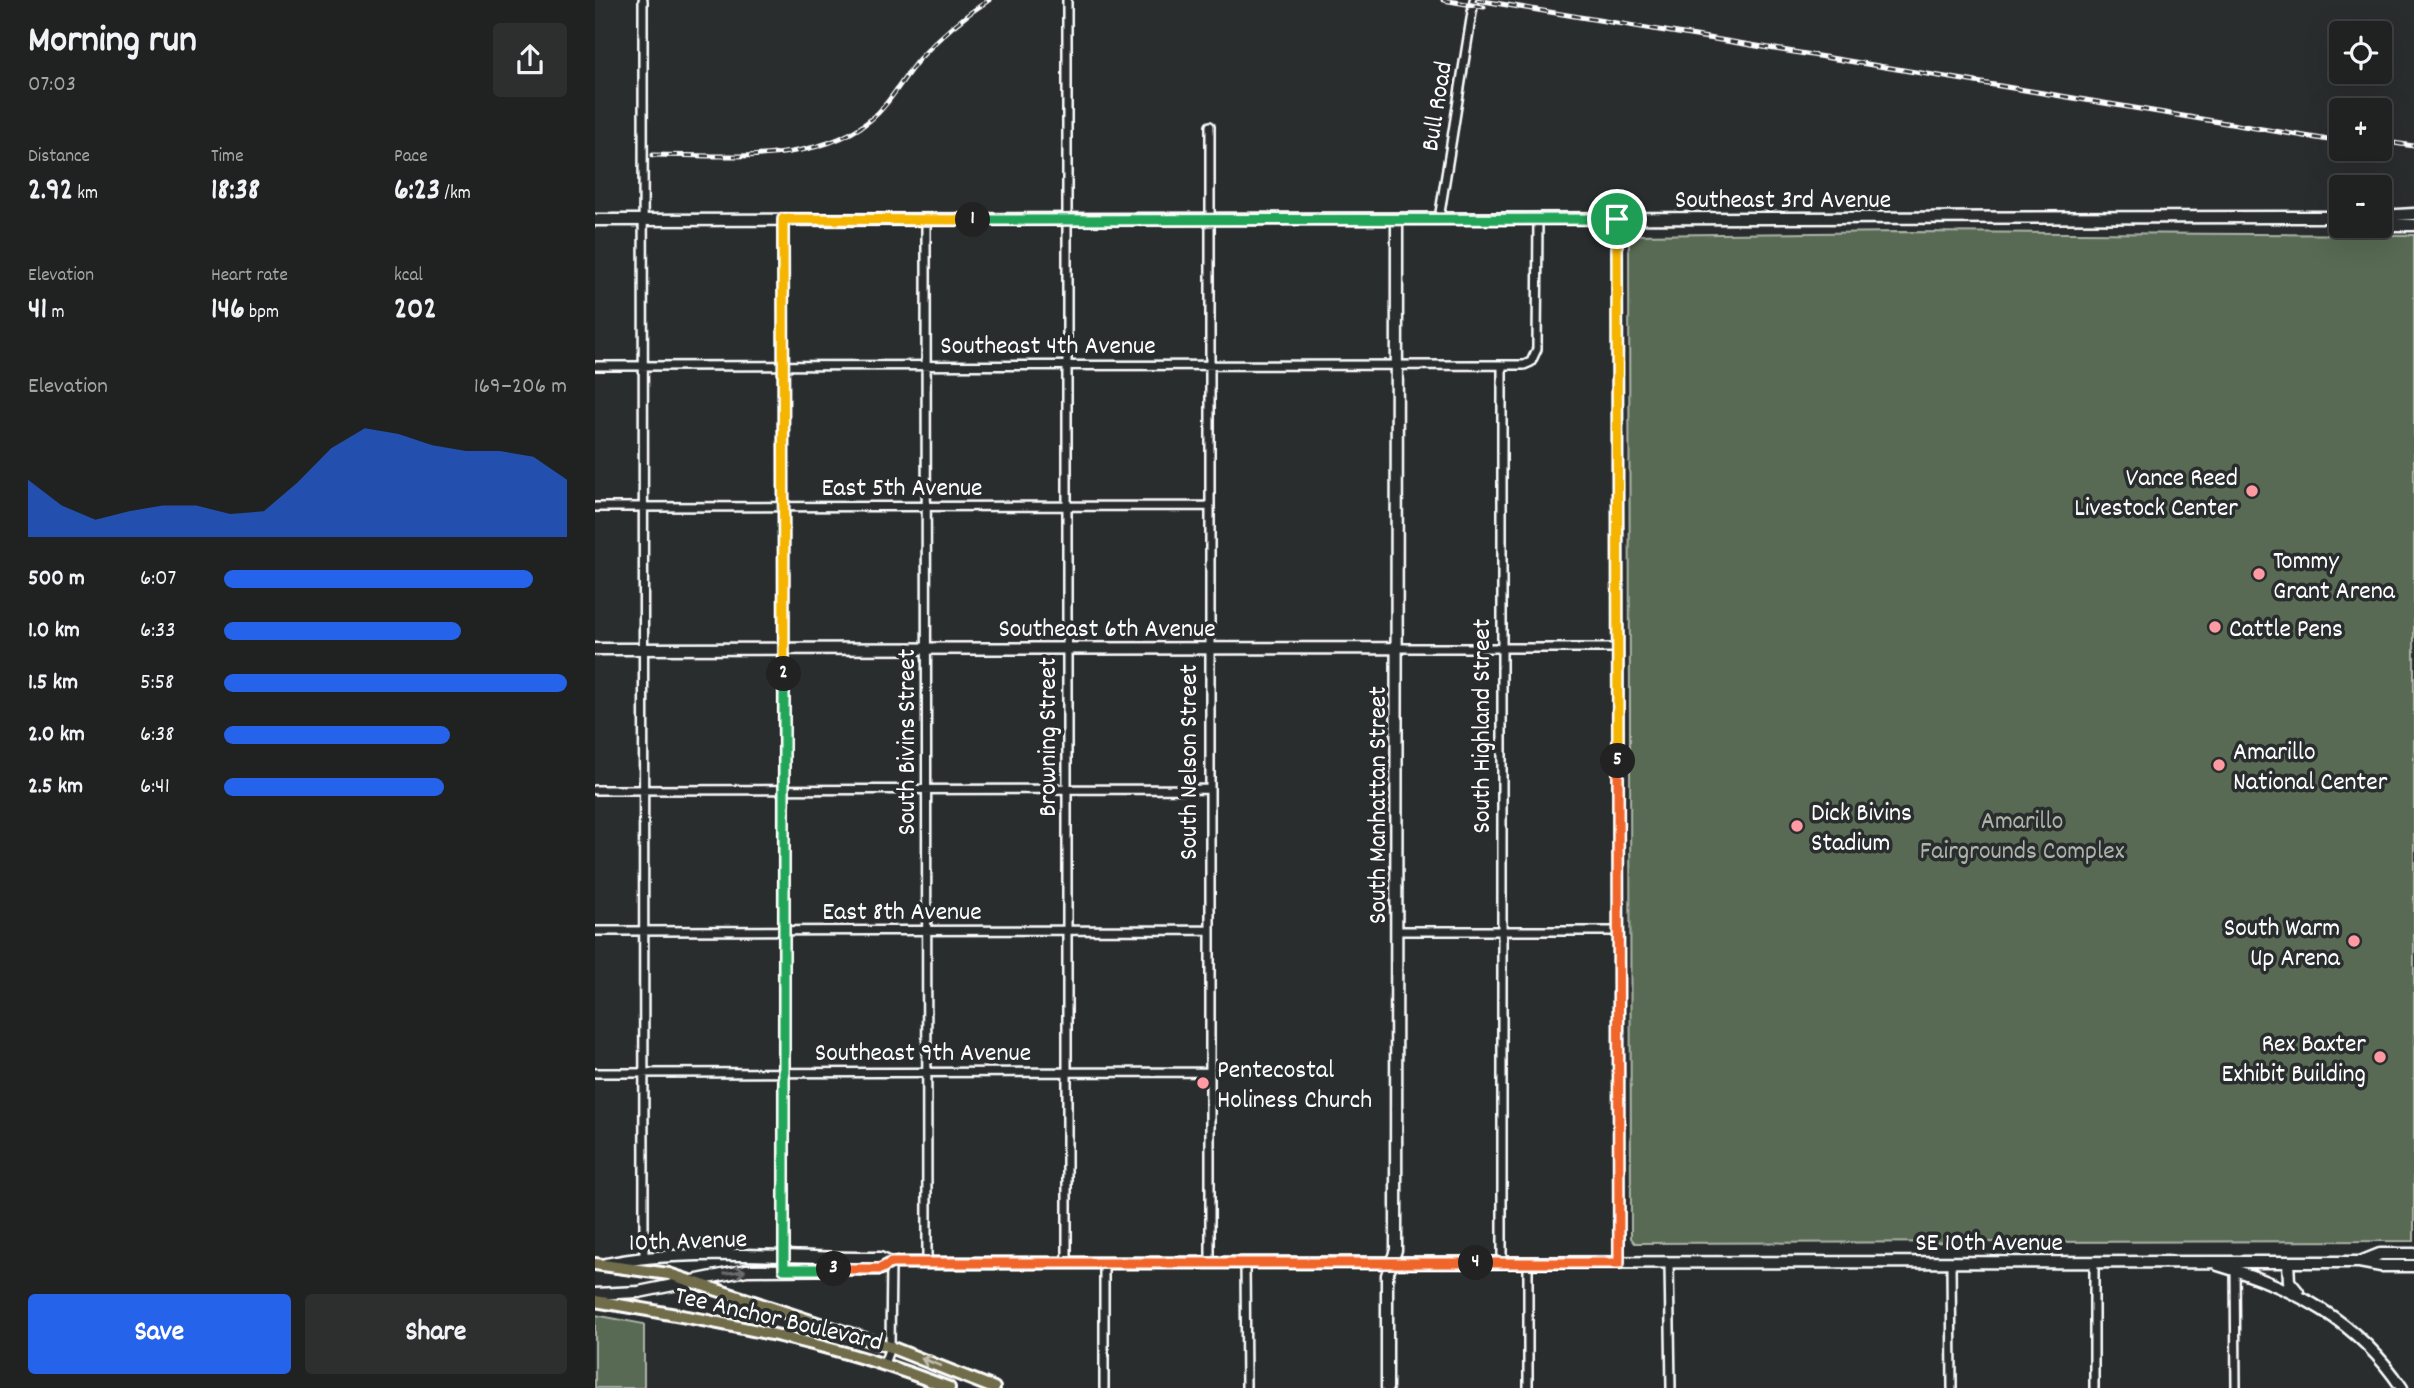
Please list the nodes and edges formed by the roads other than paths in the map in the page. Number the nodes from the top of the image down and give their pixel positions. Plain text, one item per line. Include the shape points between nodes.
1 (643, 0) edge
2 (1067, 0) edge
3 (1473, 0) edge
4 (1210, 126) dead end
5 (2414, 214) edge
6 (2392, 215) edge
7 (2329, 217) edge
8 (1538, 218) junction
9 (783, 219) junction
10 (1209, 219) junction
11 (1397, 219) junction
12 (1439, 219) junction
13 (1617, 219) junction
14 (595, 220) edge
15 (643, 220) junction
16 (926, 220) junction
17 (1065, 220) junction
18 (2392, 225) edge
19 (2414, 225) edge
20 (1397, 364) junction
21 (926, 365) junction
22 (1067, 365) junction
23 (1209, 365) junction
24 (1502, 365) junction
25 (595, 366) edge
26 (643, 366) junction
27 (784, 366) junction
28 (784, 506) junction
29 (1067, 506) junction
30 (1208, 506) junction
31 (642, 507) junction
32 (926, 507) junction
33 (595, 508) edge
34 (643, 648) junction
35 (926, 648) junction
36 (1067, 648) junction
37 (1208, 648) junction
38 (1397, 648) junction
39 (1501, 648) junction
40 (1618, 648) junction
41 (595, 649) edge
42 (785, 649) junction
43 (1209, 789) junction
44 (595, 790) edge
45 (643, 790) junction
46 (784, 790) junction
47 (925, 790) junction
48 (1067, 790) junction
49 (1209, 930) junction
50 (1501, 930) junction
51 (595, 931) edge
52 (643, 931) junction
53 (785, 931) junction
54 (926, 931) junction
55 (1067, 931) junction
56 (1398, 931) junction
57 (1618, 931) junction
58 (926, 1072) junction
59 (1067, 1072) junction
60 (1209, 1072) junction
61 (595, 1073) edge
62 (643, 1073) junction
63 (785, 1073) junction
64 (2414, 1252) edge
65 (643, 1257) junction
66 (1391, 1262) junction
67 (1951, 1262) junction
68 (2094, 1262) junction
69 (2288, 1262) junction
70 (2360, 1262) junction
71 (891, 1263) junction
72 (1067, 1263) junction
73 (1104, 1263) junction
74 (1210, 1263) junction
75 (1245, 1263) junction
76 (1502, 1263) junction
77 (1528, 1263) junction
78 (1619, 1263) junction
79 (1669, 1263) junction
80 (600, 1264) edge
81 (784, 1264) junction
82 (927, 1264) junction
83 (2235, 1266) junction
84 (2414, 1266) edge
85 (689, 1281) junction
86 (595, 1294) edge
87 (2301, 1295) junction
88 (595, 1301) edge
89 (890, 1346) junction
90 (884, 1364) junction
91 (949, 1388) edge
92 (994, 1388) edge
93 (1104, 1388) edge
94 (1246, 1388) edge
95 (1387, 1388) edge
96 (1528, 1388) edge
97 (1671, 1388) edge
98 (1952, 1388) edge
99 (2094, 1388) edge
100 (2236, 1388) edge
101 (2402, 1388) edge

1 - 15 street
2 - 17 street, Browning Street
3 - 12 street, Bull Road
4 - 10 street, South Nelson Street
5 - 6 main road
7 - 13 main road, Southeast 3rd Avenue
8 - 12 main road, Southeast 3rd Avenue
8 - 13 main road, Southeast 3rd Avenue
8 - 24 street via 1537,349 1531,362
9 - 15 main road, Southeast 3rd Avenue
9 - 16 main road, Southeast 3rd Avenue
9 - 27 street
10 - 11 main road, Southeast 3rd Avenue
10 - 17 main road, Southeast 3rd Avenue
10 - 23 street, South Nelson Street
11 - 12 main road, Southeast 3rd Avenue
11 - 20 main road, South Manhattan Street
13 - 40 street
14 - 15 main road, Southeast 3rd Avenue
15 - 26 street
16 - 17 main road, Southeast 3rd Avenue
16 - 21 street, South Bivins Street
17 - 22 street, Browning Street
18 - 19 main road
20 - 23 street, Southeast 4th Avenue
20 - 24 street, Southeast 4th Avenue
20 - 38 main road, South Manhattan Street
21 - 22 street, Southeast 4th Avenue
21 - 27 street, Southeast 4th Avenue
21 - 32 street, South Bivins Street
22 - 23 street, Southeast 4th Avenue
22 - 29 street, Browning Street
23 - 30 street, South Nelson Street
24 - 39 street, South Highland Street
25 - 26 street, Southeast 4th Avenue
26 - 27 street, Southeast 4th Avenue
26 - 31 street
27 - 28 street
28 - 31 street, East 5th Avenue
28 - 32 street, East 5th Avenue
28 - 42 street
29 - 30 street, East 5th Avenue
29 - 32 street, East 5th Avenue
29 - 36 street, Browning Street
30 - 37 street, South Nelson Street
31 - 33 street, East 5th Avenue
31 - 34 street
32 - 35 street, South Bivins Street
34 - 41 main road, Southeast 6th Avenue
34 - 42 main road, Southeast 6th Avenue
34 - 45 street
35 - 36 main road, Southeast 6th Avenue
35 - 42 main road, Southeast 6th Avenue
35 - 47 street, South Bivins Street
36 - 37 main road, Southeast 6th Avenue
36 - 48 street, Browning Street
37 - 38 main road, Southeast 6th Avenue
37 - 43 street, South Nelson Street
38 - 39 street, Southeast 6th Avenue
38 - 56 main road, South Manhattan Street
39 - 40 street, Southeast 6th Avenue
39 - 50 street, South Highland Street
40 - 57 street
42 - 46 street
43 - 48 street
43 - 49 street, South Nelson Street
44 - 45 street
45 - 46 street
45 - 52 street
46 - 47 street
46 - 53 street
47 - 48 street
47 - 54 street, South Bivins Street
48 - 55 street, Browning Street
49 - 55 street, East 8th Avenue
49 - 60 street, South Nelson Street
50 - 56 street
50 - 57 street
50 - 76 street, South Highland Street
51 - 52 street, East 8th Avenue
52 - 53 street, East 8th Avenue
52 - 62 street
53 - 54 street, East 8th Avenue
53 - 63 street
54 - 55 street, East 8th Avenue
54 - 58 street, South Bivins Street
55 - 59 street, Browning Street
56 - 66 main road, South Manhattan Street via 1396,1250
57 - 78 street
58 - 59 street, Southeast 9th Avenue
58 - 63 street, Southeast 9th Avenue
58 - 82 street, South Bivins Street
59 - 60 street, Southeast 9th Avenue
59 - 72 street, Browning Street
60 - 74 street, South Nelson Street
61 - 62 street, Southeast 9th Avenue
62 - 63 street, Southeast 9th Avenue
62 - 65 street
63 - 81 street
64 - 70 main road via 2380,1254
65 - 80 main road, 10th Avenue
65 - 81 main road, 10th Avenue
66 - 75 main road, 10th Avenue
66 - 76 main road
66 - 95 main road, South Manhattan Street via 1387,1275
67 - 68 main road, SE 10th Avenue
67 - 79 main road, SE 10th Avenue
67 - 98 street
68 - 83 main road, SE 10th Avenue
68 - 99 street
69 - 70 main road
69 - 83 main road
69 - 87 main road via 2289,1282
70 - 84 main road
71 - 81 main road, 10th Avenue via 880,1269
71 - 82 main road, 10th Avenue
71 - 89 street
72 - 73 main road, 10th Avenue
72 - 82 main road, 10th Avenue
73 - 74 main road, 10th Avenue
73 - 93 street
74 - 75 main road, 10th Avenue
75 - 94 street
76 - 77 main road
77 - 78 main road
77 - 96 street
78 - 79 main road, SE 10th Avenue
79 - 97 street
80 - 85 main road, Tee Anchor Boulevard
85 -> 81 main road, 10th Avenue
83 - 87 main road
83 - 100 street
85 - 86 main road, 10th Avenue via 631,1293
85 - 89 main road, Tee Anchor Boulevard
87 - 101 main road via 2357,1334
88 - 90 main road, Tee Anchor Boulevard via 771,1333
89 - 90 street
92 -> 89 main road, Tee Anchor Boulevard
90 - 91 main road, Tee Anchor Boulevard

